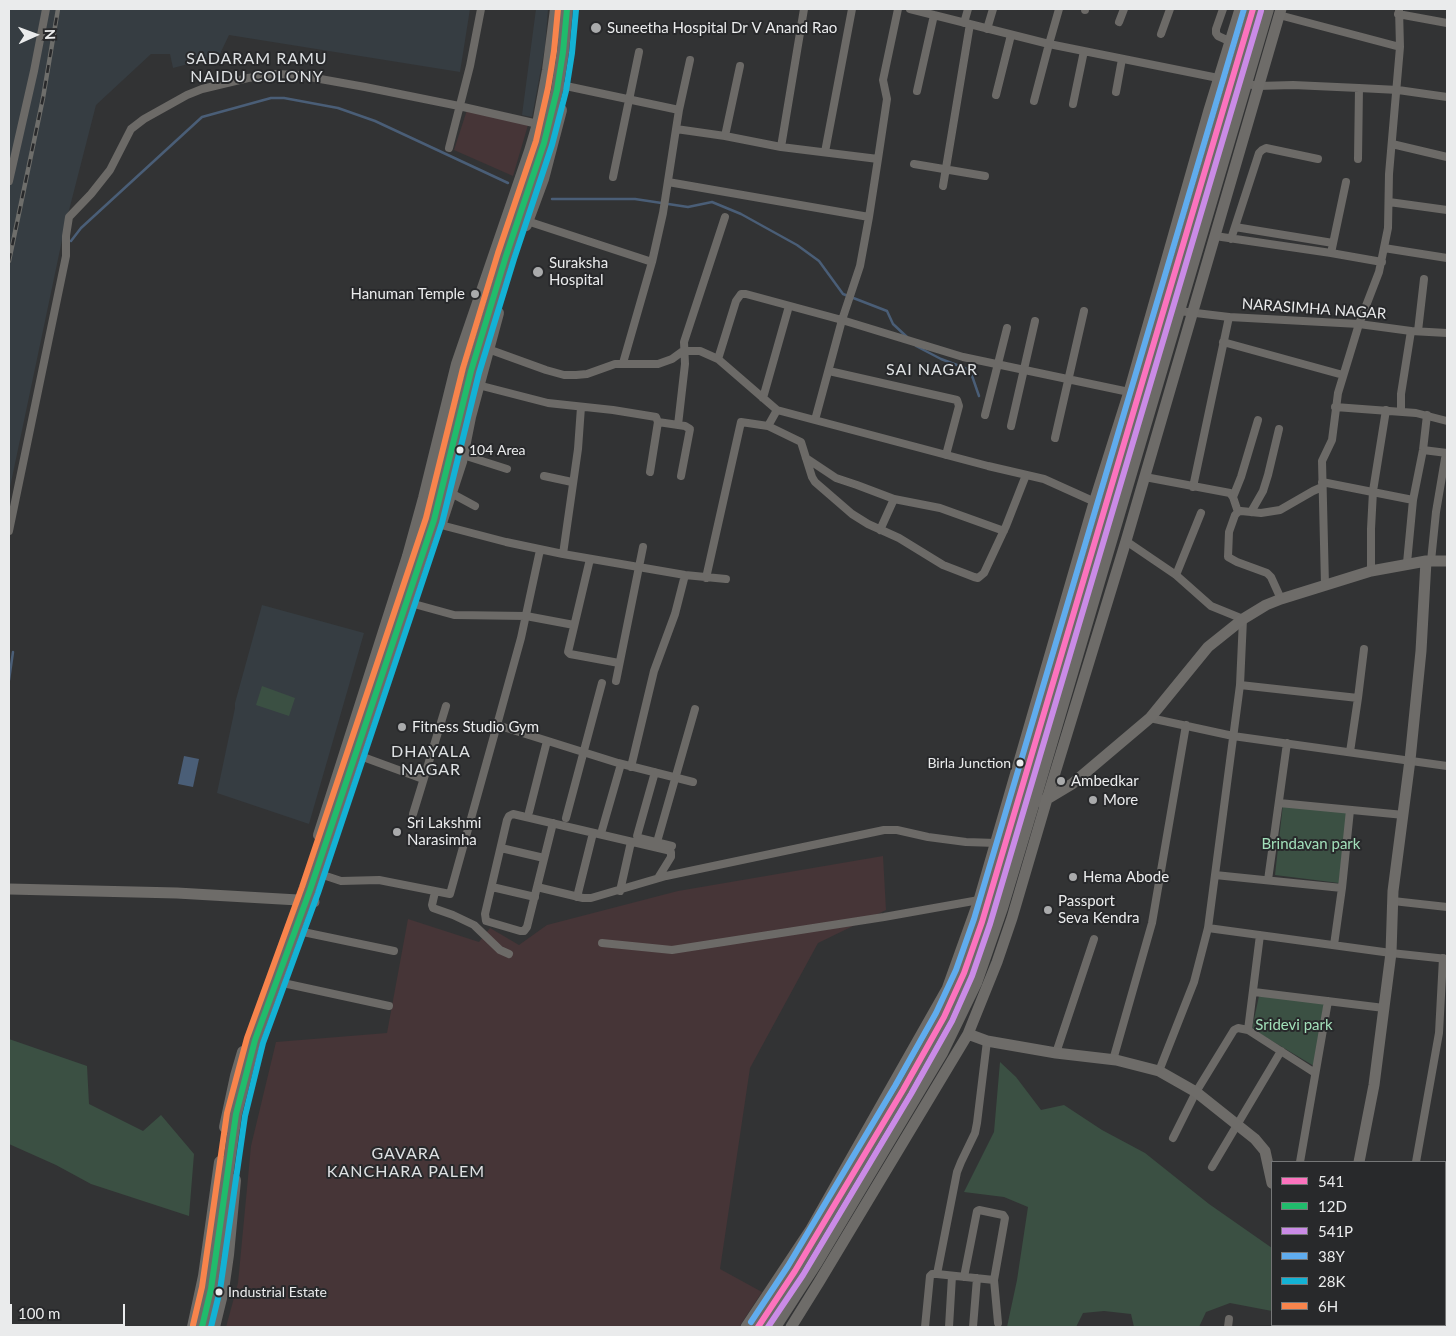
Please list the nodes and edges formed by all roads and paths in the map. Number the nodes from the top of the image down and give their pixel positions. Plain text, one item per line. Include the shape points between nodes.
1 (46, 9) edge
2 (480, 9) edge
3 (556, 9) edge
4 (567, 9) edge
5 (574, 9) edge
6 (804, 9) edge
7 (852, 9) edge
8 (898, 9) edge
9 (910, 9) edge
10 (968, 9) edge
11 (993, 9) edge
12 (1059, 9) edge
13 (1124, 9) edge
14 (1170, 9) edge
15 (1223, 9) edge
16 (1240, 9) edge
17 (1253, 9) edge
18 (1276, 11) edge
19 (1399, 11) edge
20 (934, 15) junction
21 (1119, 22) dead end
22 (1447, 23) edge
23 (967, 24) junction
24 (987, 29) junction
25 (1161, 34) dead end
26 (1011, 35) junction
27 (1230, 41) junction
28 (1049, 44) junction
29 (1400, 47) junction
30 (1084, 51) junction
31 (640, 52) dead end
32 (1122, 59) junction
33 (690, 60) dead end
34 (740, 66) dead end
35 (1225, 79) junction
36 (1251, 85) junction
37 (566, 86) junction
38 (1359, 88) junction
39 (1398, 90) junction
40 (917, 91) dead end
41 (1116, 92) dead end
42 (996, 95) dead end
43 (1447, 97) edge
44 (629, 99) junction
45 (1034, 101) dead end
46 (1073, 104) dead end
47 (459, 106) junction
48 (680, 110) junction
49 (538, 124) junction
50 (676, 129) junction
51 (726, 136) junction
52 (1392, 144) junction
53 (781, 147) junction
54 (449, 148) dead end
55 (825, 152) junction
56 (1447, 157) edge
57 (1318, 159) dead end
58 (1358, 159) dead end
59 (878, 160) junction
60 (914, 164) dead end
61 (946, 170) junction
62 (985, 176) dead end
63 (613, 177) dead end
64 (9, 181) edge
65 (668, 182) junction
66 (1346, 182) dead end
67 (943, 186) dead end
68 (1389, 202) junction
69 (1447, 210) edge
70 (725, 217) dead end
71 (869, 217) junction
72 (527, 221) junction
73 (1235, 227) junction
74 (1215, 236) junction
75 (1231, 239) junction
76 (1333, 243) junction
77 (1384, 248) junction
78 (1331, 254) junction
79 (1447, 258) edge
80 (652, 262) junction
81 (1382, 262) junction
82 (1424, 279) dead end
83 (789, 306) junction
84 (1084, 311) dead end
85 (1179, 311) junction
86 (1192, 313) junction
87 (1229, 317) junction
88 (842, 320) junction
89 (1035, 321) dead end
90 (1358, 324) junction
91 (1007, 328) dead end
92 (1414, 331) junction
93 (1447, 333) edge
94 (1223, 342) junction
95 (488, 349) junction
96 (683, 351) junction
97 (718, 359) junction
98 (623, 363) junction
99 (998, 364) junction
100 (1024, 370) junction
101 (828, 371) junction
102 (1344, 375) junction
103 (1068, 378) junction
104 (478, 385) junction
105 (1129, 392) junction
106 (763, 398) junction
107 (581, 407) junction
108 (1335, 407) junction
109 (777, 410) junction
110 (1386, 410) junction
111 (1401, 412) junction
112 (985, 415) dead end
113 (1427, 415) junction
114 (815, 420) junction
115 (1258, 420) dead end
116 (1447, 420) edge
117 (658, 422) junction
118 (678, 425) junction
119 (768, 426) junction
120 (1011, 426) dead end
121 (1279, 429) dead end
122 (1055, 438) dead end
123 (1423, 450) junction
124 (1446, 453) edge
125 (946, 455) junction
126 (463, 456) junction
127 (806, 458) junction
128 (507, 469) dead end
129 (650, 472) dead end
130 (1026, 475) junction
131 (544, 476) dead end
132 (681, 476) dead end
133 (1145, 477) junction
134 (572, 482) junction
135 (1322, 484) junction
136 (1193, 487) junction
137 (1373, 491) junction
138 (451, 493) junction
139 (1233, 497) junction
140 (894, 499) junction
141 (1414, 500) junction
142 (1094, 502) junction
143 (475, 506) dead end
144 (1201, 512) dead end
145 (1238, 512) junction
146 (1251, 512) junction
147 (441, 525) junction
148 (880, 530) junction
149 (9, 531) edge
150 (1004, 531) junction
151 (1126, 541) junction
152 (643, 547) dead end
153 (540, 550) junction
154 (564, 554) junction
155 (590, 559) junction
156 (1429, 561) junction
157 (1447, 561) edge
158 (1407, 563) junction
159 (639, 568) junction
160 (1372, 571) junction
161 (685, 575) junction
162 (1176, 575) junction
163 (706, 578) junction
164 (726, 579) dead end
165 (1325, 585) junction
166 (1281, 599) junction
167 (414, 604) junction
168 (526, 616) junction
169 (1243, 618) junction
170 (574, 625) junction
171 (1364, 650) dead end
172 (619, 663) junction
173 (616, 682) dead end
174 (602, 683) dead end
175 (1240, 685) junction
176 (1358, 698) junction
177 (446, 706) dead end
178 (695, 709) dead end
179 (1150, 718) junction
180 (497, 725) junction
181 (1186, 725) junction
182 (1234, 736) junction
183 (547, 740) junction
184 (1287, 743) junction
185 (1350, 752) junction
186 (584, 753) junction
187 (363, 757) junction
188 (1410, 760) junction
189 (621, 764) junction
190 (1447, 766) edge
191 (631, 767) junction
192 (655, 772) junction
193 (676, 778) junction
194 (424, 779) junction
195 (693, 782) dead end
196 (1014, 796) junction
197 (1046, 799) junction
198 (1034, 802) junction
199 (1279, 803) junction
200 (1350, 810) junction
201 (529, 812) dead end
202 (413, 814) dead end
203 (1404, 815) junction
204 (566, 818) dead end
205 (553, 823) junction
206 (602, 830) dead end
207 (593, 833) junction
208 (631, 842) junction
209 (657, 842) junction
210 (996, 843) junction
211 (672, 846) dead end
212 (501, 848) junction
213 (544, 858) junction
214 (323, 875) junction
215 (1215, 875) junction
216 (658, 878) junction
217 (1268, 880) junction
218 (492, 887) junction
219 (538, 887) junction
220 (1342, 888) junction
221 (9, 889) edge
222 (620, 891) junction
223 (435, 892) junction
224 (535, 897) junction
225 (577, 897) junction
226 (979, 900) junction
227 (1393, 900) junction
228 (306, 901) junction
229 (1447, 907) edge
230 (1208, 928) junction
231 (303, 932) junction
232 (1260, 935) junction
233 (1094, 939) dead end
234 (602, 943) dead end
235 (1334, 945) junction
236 (394, 951) dead end
237 (1391, 953) junction
238 (509, 954) dead end
239 (1445, 959) edge
240 (283, 983) junction
241 (1254, 992) junction
242 (1328, 1001) junction
243 (389, 1006) dead end
244 (1384, 1008) junction
245 (1248, 1030) junction
246 (968, 1034) junction
247 (1443, 1034) edge
248 (987, 1041) junction
249 (1281, 1051) junction
250 (1056, 1053) junction
251 (1113, 1060) junction
252 (1159, 1071) junction
253 (1315, 1073) junction
254 (1196, 1092) junction
255 (1238, 1123) junction
256 (1174, 1138) dead end
257 (1300, 1161) edge
258 (1359, 1161) edge
259 (1416, 1161) edge
260 (1212, 1167) dead end
261 (1271, 1179) edge
262 (937, 1274) junction
263 (952, 1276) junction
264 (964, 1277) junction
265 (977, 1278) junction
266 (994, 1280) junction
267 (998, 1323) dead end
268 (193, 1327) edge
269 (202, 1327) edge
270 (214, 1327) edge
271 (746, 1327) edge
272 (758, 1327) edge
273 (775, 1327) edge
274 (791, 1327) edge
275 (925, 1327) edge
276 (949, 1327) edge
277 (973, 1327) edge

1 - 64 street
2 - 47 street
3 - 49 main road
4 - 228 main road via 557,90 544,143 471,371 431,530
5 - 37 main road
6 - 53 street
7 - 55 street
8 - 59 street via 883,80 887,99
9 - 20 street
10 - 23 street
11 - 24 street
12 - 28 street
13 - 21 street
14 - 25 street
15 - 27 street via 1216,33
16 - 27 street
17 - 35 main road
18 - 29 street
18 - 36 main road
19 - 22 street
19 - 29 street
20 - 23 street
20 - 40 street
23 - 24 street
23 - 61 street
24 - 26 street
26 - 28 street
26 - 42 street
27 - 35 street
28 - 30 street
28 - 45 street
29 - 39 street
30 - 32 street
30 - 46 street
31 - 44 street
32 - 35 street
32 - 41 street
33 - 48 street
34 - 51 street
35 - 36 street
35 - 105 street
35 - 196 main road via 1133,414
36 - 38 street
36 - 74 street
36 - 85 main road
37 - 44 street
37 - 72 main road via 543,179
38 - 39 street
38 - 58 street
39 - 43 street
39 - 52 street
44 - 48 street
44 - 63 street
47 - 49 street
47 - 54 street
47 - 149 street via 298,75 275,74 202,89 131,129 110,170 69,217 66,256
48 - 50 street
49 - 228 main road via 456,364 408,556
50 - 51 street
50 - 65 street
51 - 53 street
52 - 56 street
52 - 68 street
53 - 55 street
55 - 59 street
57 - 73 street via 1266,148 1262,150
59 - 71 street
60 - 61 street
61 - 62 street
61 - 67 street
65 - 71 street
65 - 80 street
66 - 76 street
68 - 69 street
68 - 77 street
70 - 96 street
71 - 88 street via 860,266
72 - 80 street
72 - 95 main road
73 - 75 street
73 - 76 street
74 - 75 street
74 - 86 street
75 - 78 street
76 - 78 street
77 - 79 street
77 - 81 street
78 - 81 street
80 - 98 street
81 - 90 street
82 - 92 street
83 - 88 street
83 - 97 street via 741,294
83 - 106 street
84 - 103 street
85 - 86 street, NARASIMHA NAGAR
85 - 198 main road
86 - 87 street, NARASIMHA NAGAR
86 - 133 street
87 - 90 street, NARASIMHA NAGAR
87 - 94 street
88 - 99 street via 963,357
88 - 101 street
89 - 100 street
90 - 92 street, NARASIMHA NAGAR
90 - 102 street
91 - 99 street
92 - 93 street, NARASIMHA NAGAR
92 - 111 street via 1401,394
94 - 102 street
94 - 136 street
95 - 98 street via 564,375 587,374
95 - 104 main road
96 - 97 street via 700,351
96 - 98 street via 664,363
96 - 118 street via 685,364
97 - 106 street
99 - 100 street
99 - 112 street
100 - 103 street
100 - 120 street
101 - 114 street
101 - 125 street via 957,400 959,406
102 - 108 street
103 - 105 street
103 - 122 street
104 - 107 street via 548,403
104 - 126 main road
105 - 142 street
106 - 109 street
107 - 117 street via 654,416
107 - 134 street
108 - 110 street
108 - 135 street via 1332,440 1322,461
109 - 114 street
109 - 119 street
110 - 111 street
110 - 137 street
111 - 113 street
113 - 116 street
113 - 123 street
114 - 125 street
115 - 139 street
117 - 118 street
117 - 129 street
118 - 132 street via 690,429
119 - 127 street via 800,442
119 - 163 street via 741,422
121 - 146 street via 1263,491
123 - 124 street
123 - 141 street
124 - 156 street
125 - 130 street
126 - 128 street
126 - 138 main road
127 - 140 street via 836,478
127 - 148 street via 812,477 821,488 852,514
130 - 142 street via 1044,479
130 - 150 street
131 - 134 street
133 - 136 street
133 - 151 street
134 - 154 street
135 - 137 street
135 - 146 street via 1280,510
135 - 165 street
136 - 139 street via 1225,492
137 - 141 street
137 - 160 street via 1370,529
138 - 143 street
138 - 147 main road
139 - 145 street
140 - 148 street
140 - 150 street via 940,508
141 - 158 street
142 - 196 street
144 - 162 street
145 - 146 street
145 - 166 street via 1229,532 1228,557 1267,573
147 - 153 street
147 - 167 main road
148 - 150 street via 942,565 978,578 984,574
151 - 162 street
151 - 197 street
152 - 159 street
153 - 154 street
153 - 168 street
154 - 155 street
155 - 159 street
155 - 170 street
156 - 157 street
156 - 158 street
156 - 188 street
158 - 160 street
159 - 161 street
159 - 172 street
160 - 165 street
161 - 163 street
161 - 191 street via 658,660
162 - 169 street via 1212,606
163 - 164 street
165 - 166 street
166 - 169 street
167 - 168 street via 463,616
167 - 187 main road
168 - 170 street
168 - 180 street
169 - 175 street
169 - 179 street via 1208,647
170 - 172 street via 568,648 570,654
171 - 176 street
172 - 173 street
174 - 186 street
175 - 176 street
175 - 182 street
176 - 185 street
177 - 194 street
178 - 193 street
179 - 181 street
179 - 197 street via 1072,784
180 - 183 street
180 - 223 street via 451,892
181 - 182 street
181 - 251 street via 1152,923
182 - 184 street
182 - 215 street
183 - 186 street
183 - 201 street
184 - 185 street
184 - 199 street
185 - 188 street
186 - 189 street
186 - 204 street
187 - 194 street
187 - 214 main road
188 - 190 street
188 - 203 street
189 - 191 street
189 - 206 street
191 - 192 street
192 - 193 street
192 - 209 street via 637,833 639,838
193 - 195 street
193 - 209 street
194 - 202 street
196 - 198 street
196 - 210 street
196 - 272 main road via 976,938 944,1017 904,1090
197 - 198 street
197 - 246 street via 1012,918
198 - 273 main road via 999,917 961,1017 817,1262
199 - 200 street
199 - 217 street
200 - 203 street
200 - 220 street
203 - 227 street
205 - 207 street
205 - 212 street via 513,814 508,820
205 - 213 street
207 - 208 street
207 - 225 street
208 - 216 street via 671,852
208 - 222 street
209 - 211 street
210 - 216 street via 884,830
210 - 226 street
212 - 213 street
212 - 218 street
213 - 219 street
214 - 223 street via 341,880 379,880
214 - 228 main road
215 - 217 street
215 - 230 street
216 - 222 street
217 - 220 street
218 - 224 street
218 - 224 street via 486,921 520,931 527,927
219 - 224 street
219 - 225 street
220 - 235 street
221 - 228 street via 177,893
222 - 225 street via 591,898
223 - 238 street via 433,908 474,925 500,950
226 - 234 street via 672,950
226 - 271 street via 947,989 811,1229
227 - 229 street
227 - 237 street
228 - 231 main road
228 - 268 main road via 265,988 236,1076
228 - 269 main road via 269,998 246,1074 235,1123 211,1290
230 - 232 street
230 - 252 street via 1194,982
231 - 236 street
231 - 240 main road
232 - 235 street
232 - 241 street
233 - 250 street
235 - 237 street
237 - 239 street
237 - 244 street
239 - 247 street
240 - 243 street
240 - 270 main road via 261,1044 246,1105 237,1155 223,1290
241 - 242 street
241 - 245 street
242 - 244 street
242 - 253 street
244 - 258 street
245 - 249 street
245 - 254 street via 1234,1030
246 - 248 street
246 - 274 street
247 - 259 street
248 - 250 street
248 - 262 street via 975,1133 960,1162
249 - 253 street
249 - 255 street
250 - 251 street
251 - 252 street
252 - 254 street
253 - 257 street
254 - 255 street
254 - 256 street
255 - 260 street
255 - 261 street via 1265,1152
262 - 263 street
262 - 275 street via 930,1276
263 - 264 street
263 - 276 street
264 - 265 street
264 - 266 street via 979,1210 1004,1216
265 - 266 street
265 - 277 street
266 - 267 street

